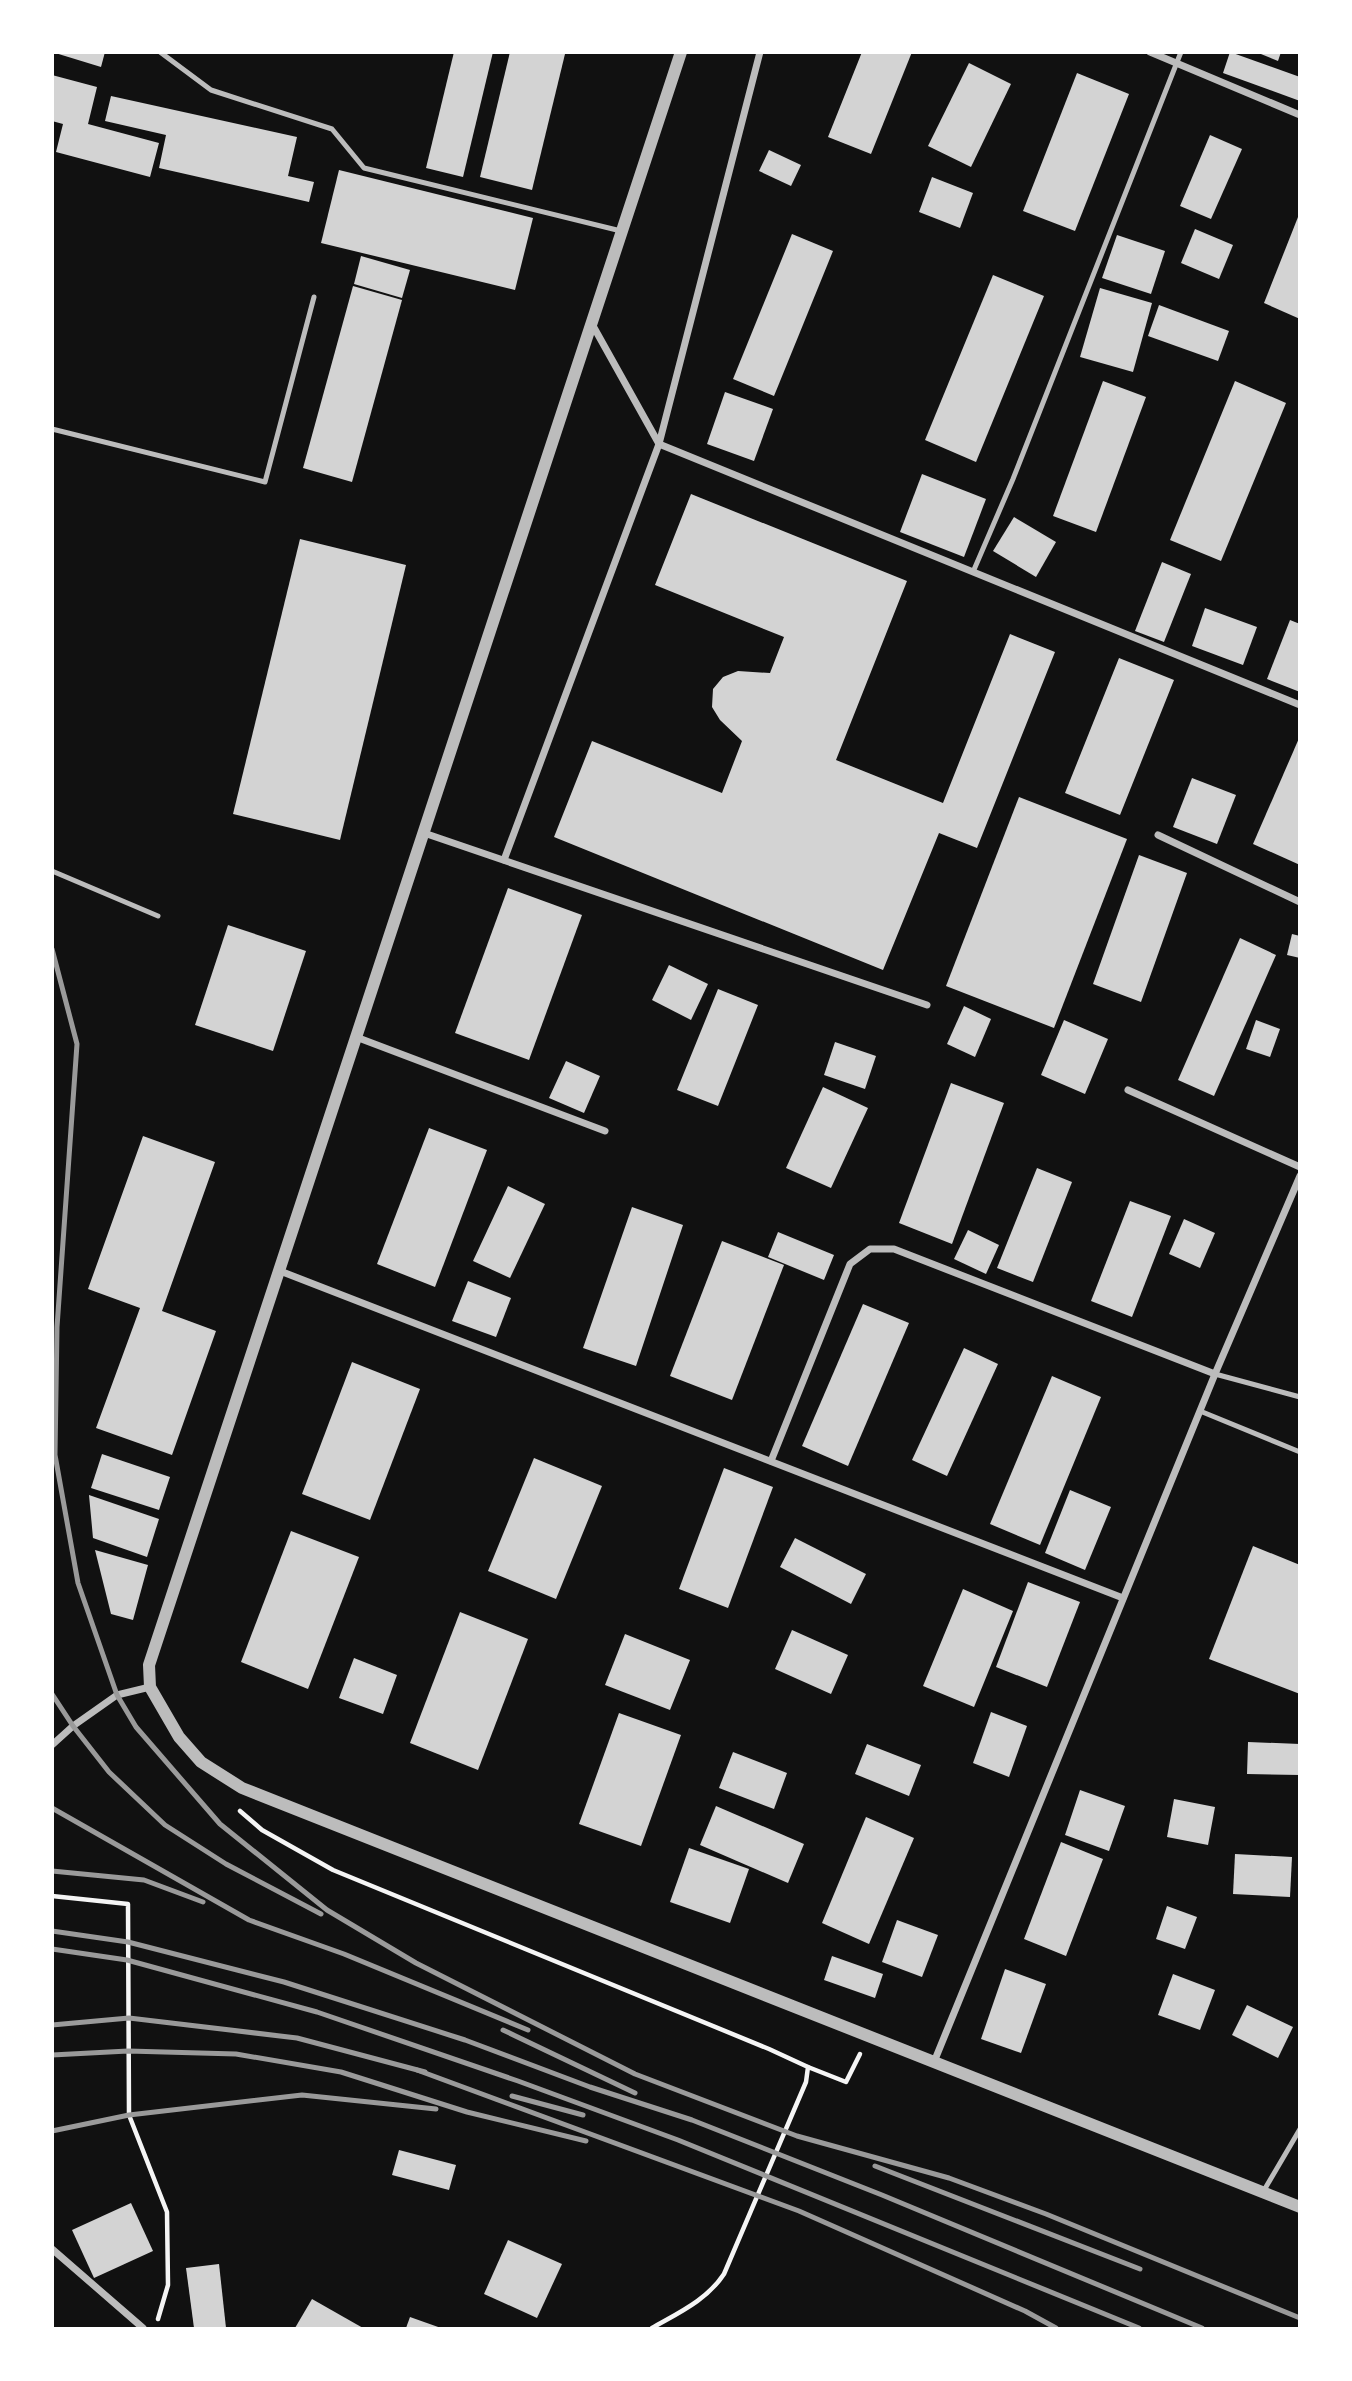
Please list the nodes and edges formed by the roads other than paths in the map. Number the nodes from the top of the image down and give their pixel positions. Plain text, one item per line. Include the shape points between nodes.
1 (160, 52) edge
2 (681, 52) edge
3 (760, 52) edge
4 (1150, 52) edge
5 (1181, 52) edge
6 (1177, 65) junction
7 (1300, 115) edge
8 (621, 231) junction
9 (314, 296) dead end
10 (592, 324) junction
11 (52, 429) edge
12 (659, 444) junction
13 (973, 572) junction
14 (1300, 705) edge
15 (424, 833) junction
16 (1158, 835) dead end
17 (504, 860) junction
18 (52, 870) edge
19 (1300, 902) edge
20 (158, 916) dead end
21 (927, 1005) dead end
22 (355, 1036) junction
23 (1128, 1090) dead end
24 (605, 1131) dead end
25 (1300, 1167) edge
26 (1300, 1176) edge
27 (279, 1271) junction
28 (1215, 1374) junction
29 (1300, 1397) edge
30 (1200, 1411) junction
31 (1300, 1452) edge
32 (771, 1461) junction
33 (1123, 1598) junction
34 (150, 1687) junction
35 (52, 1745) edge
36 (934, 2062) junction
37 (1300, 2129) edge
38 (1263, 2192) junction
39 (1300, 2207) edge
40 (52, 2249) edge
41 (143, 2329) edge

1 - 8 lane via 211,90 332,129 364,168
2 - 8 street
3 - 12 street
4 - 6 street
5 - 6 lane
6 - 7 street
6 - 13 lane
8 - 10 street
9 - 11 lane via 265,482
10 - 12 street
10 - 15 street
12 - 13 street
12 - 17 street
13 - 14 street
15 - 17 street
15 - 22 street
16 - 19 street
17 - 21 street
18 - 20 lane
22 - 24 street
22 - 27 street
23 - 25 street
26 - 28 street
27 - 32 street
27 - 34 street via 149,1665
28 - 29 lane
28 - 30 street
28 - 32 street via 894,1249 870,1248 850,1264
30 - 31 lane
30 - 33 street
32 - 33 street
33 - 36 street
34 - 35 street via 117,1695
34 - 36 street via 179,1737 201,1762 242,1788
36 - 38 street
37 - 38 lane
38 - 39 street
40 - 41 street

